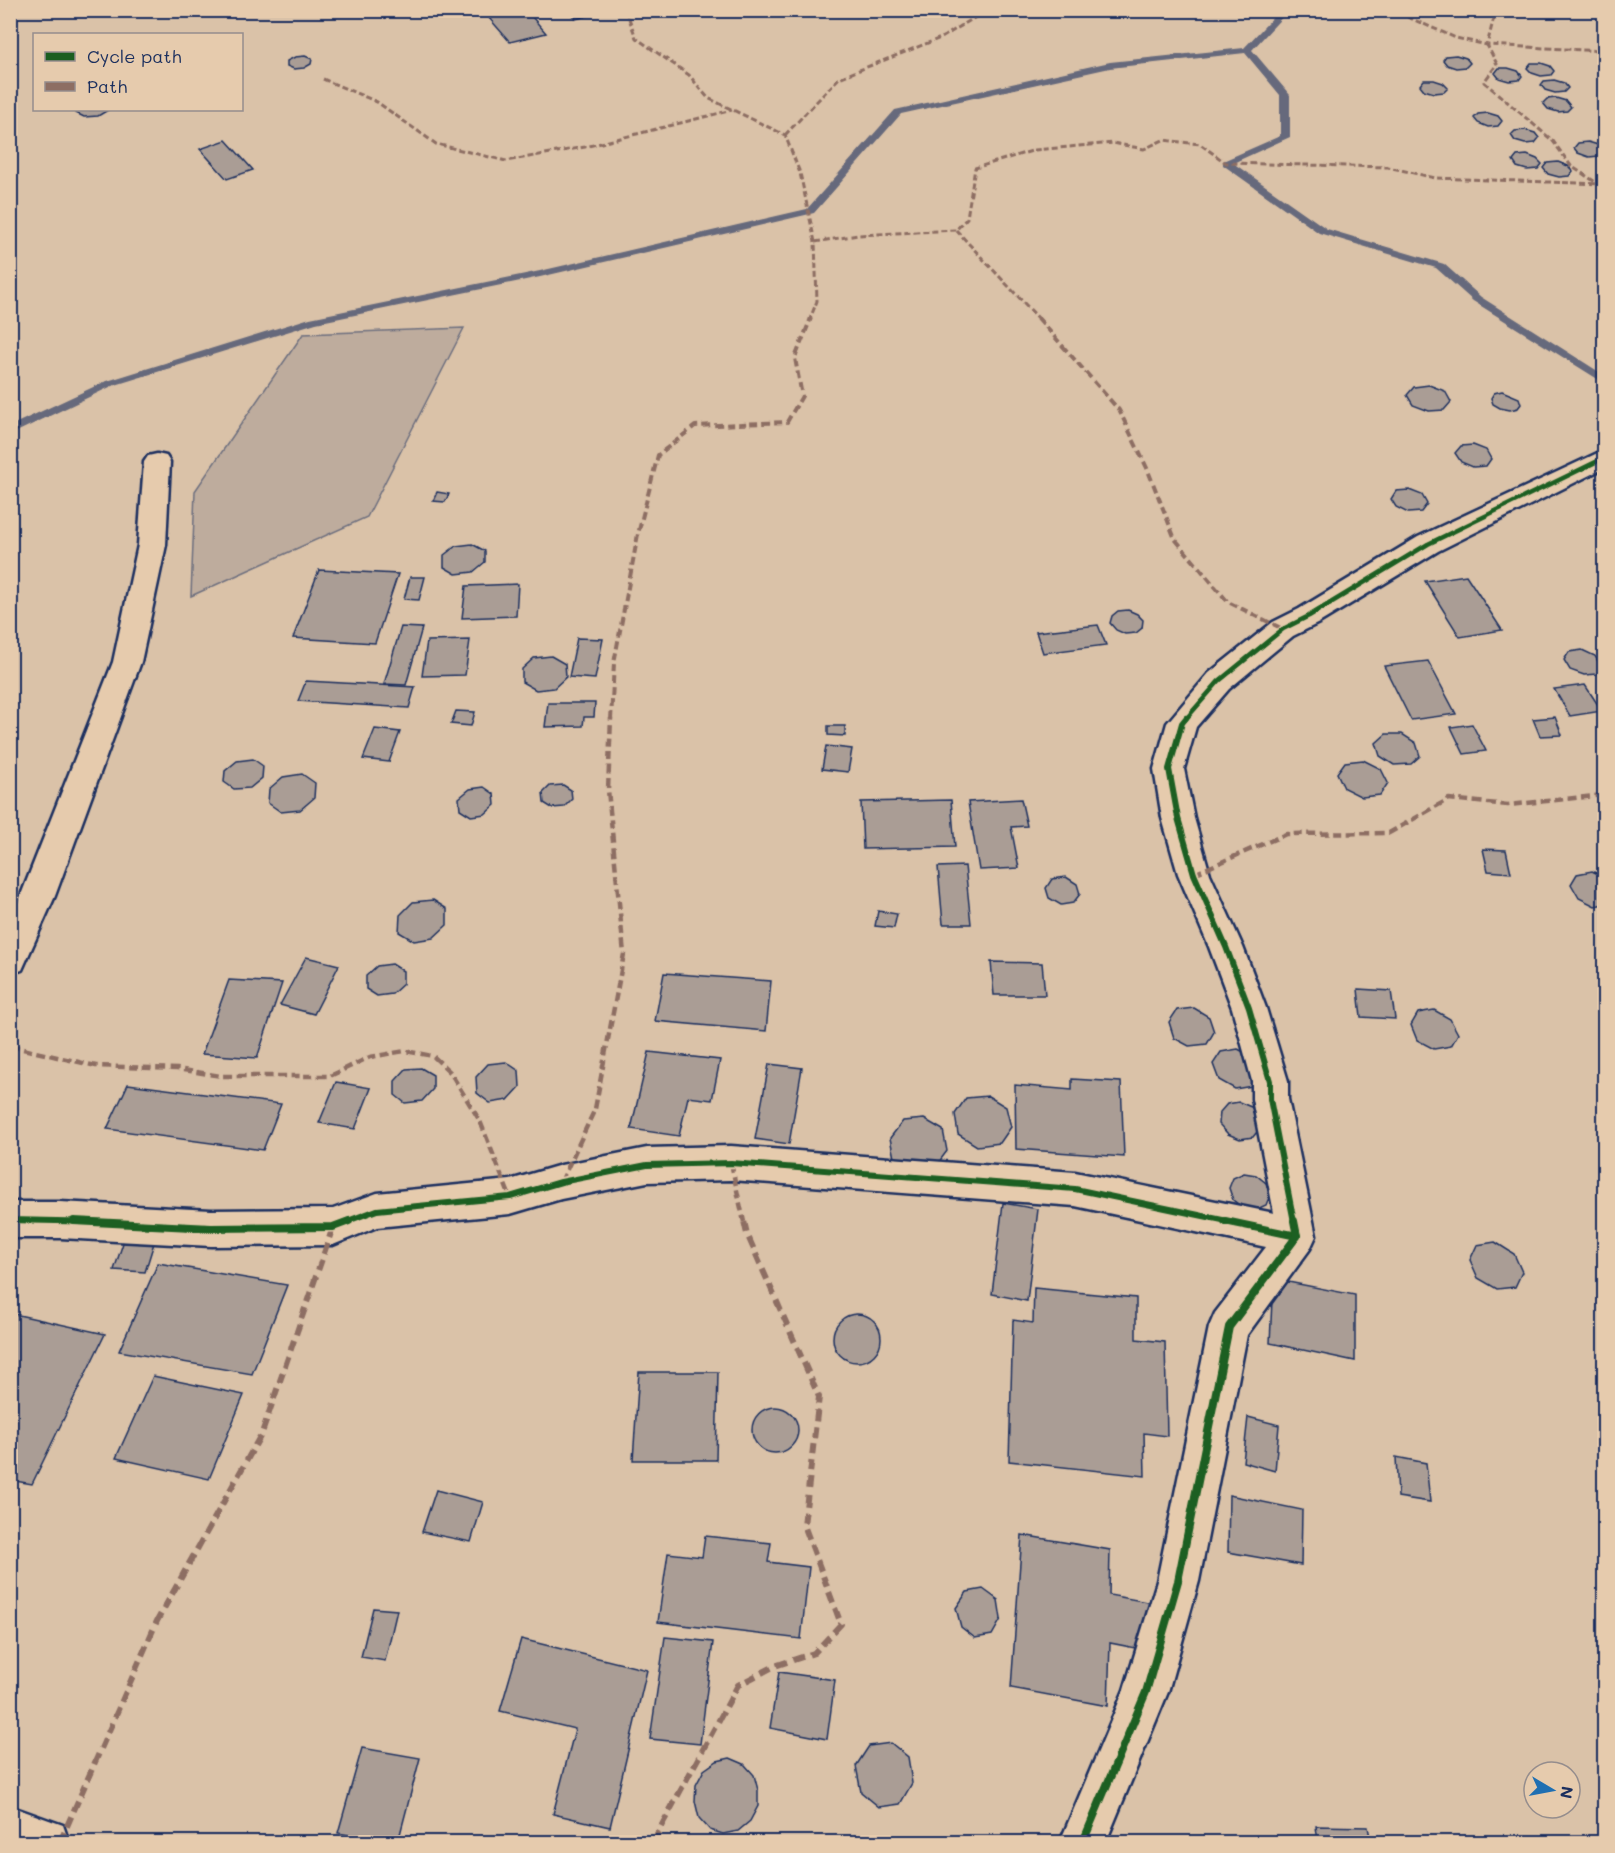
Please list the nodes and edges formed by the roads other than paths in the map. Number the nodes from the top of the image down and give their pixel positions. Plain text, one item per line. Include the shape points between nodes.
1 (1605, 458) edge
2 (158, 462) dead end
3 (10, 960) edge
4 (10, 1220) edge
5 (1298, 1236) junction
6 (10, 1829) edge
7 (46, 1842) edge
8 (1083, 1842) edge

1 - 5 street via 1428,544 1282,629 1219,681 1182,723 1169,769 1178,819 1194,874 1252,1019 1270,1081 1270,1099
2 - 3 street via 152,545 127,662 39,896
4 - 5 street via 211,1228 333,1227 376,1210 510,1197 561,1182 647,1165 731,1163 1075,1189
5 - 8 street via 1229,1327 1178,1581 1146,1692
6 - 7 street

